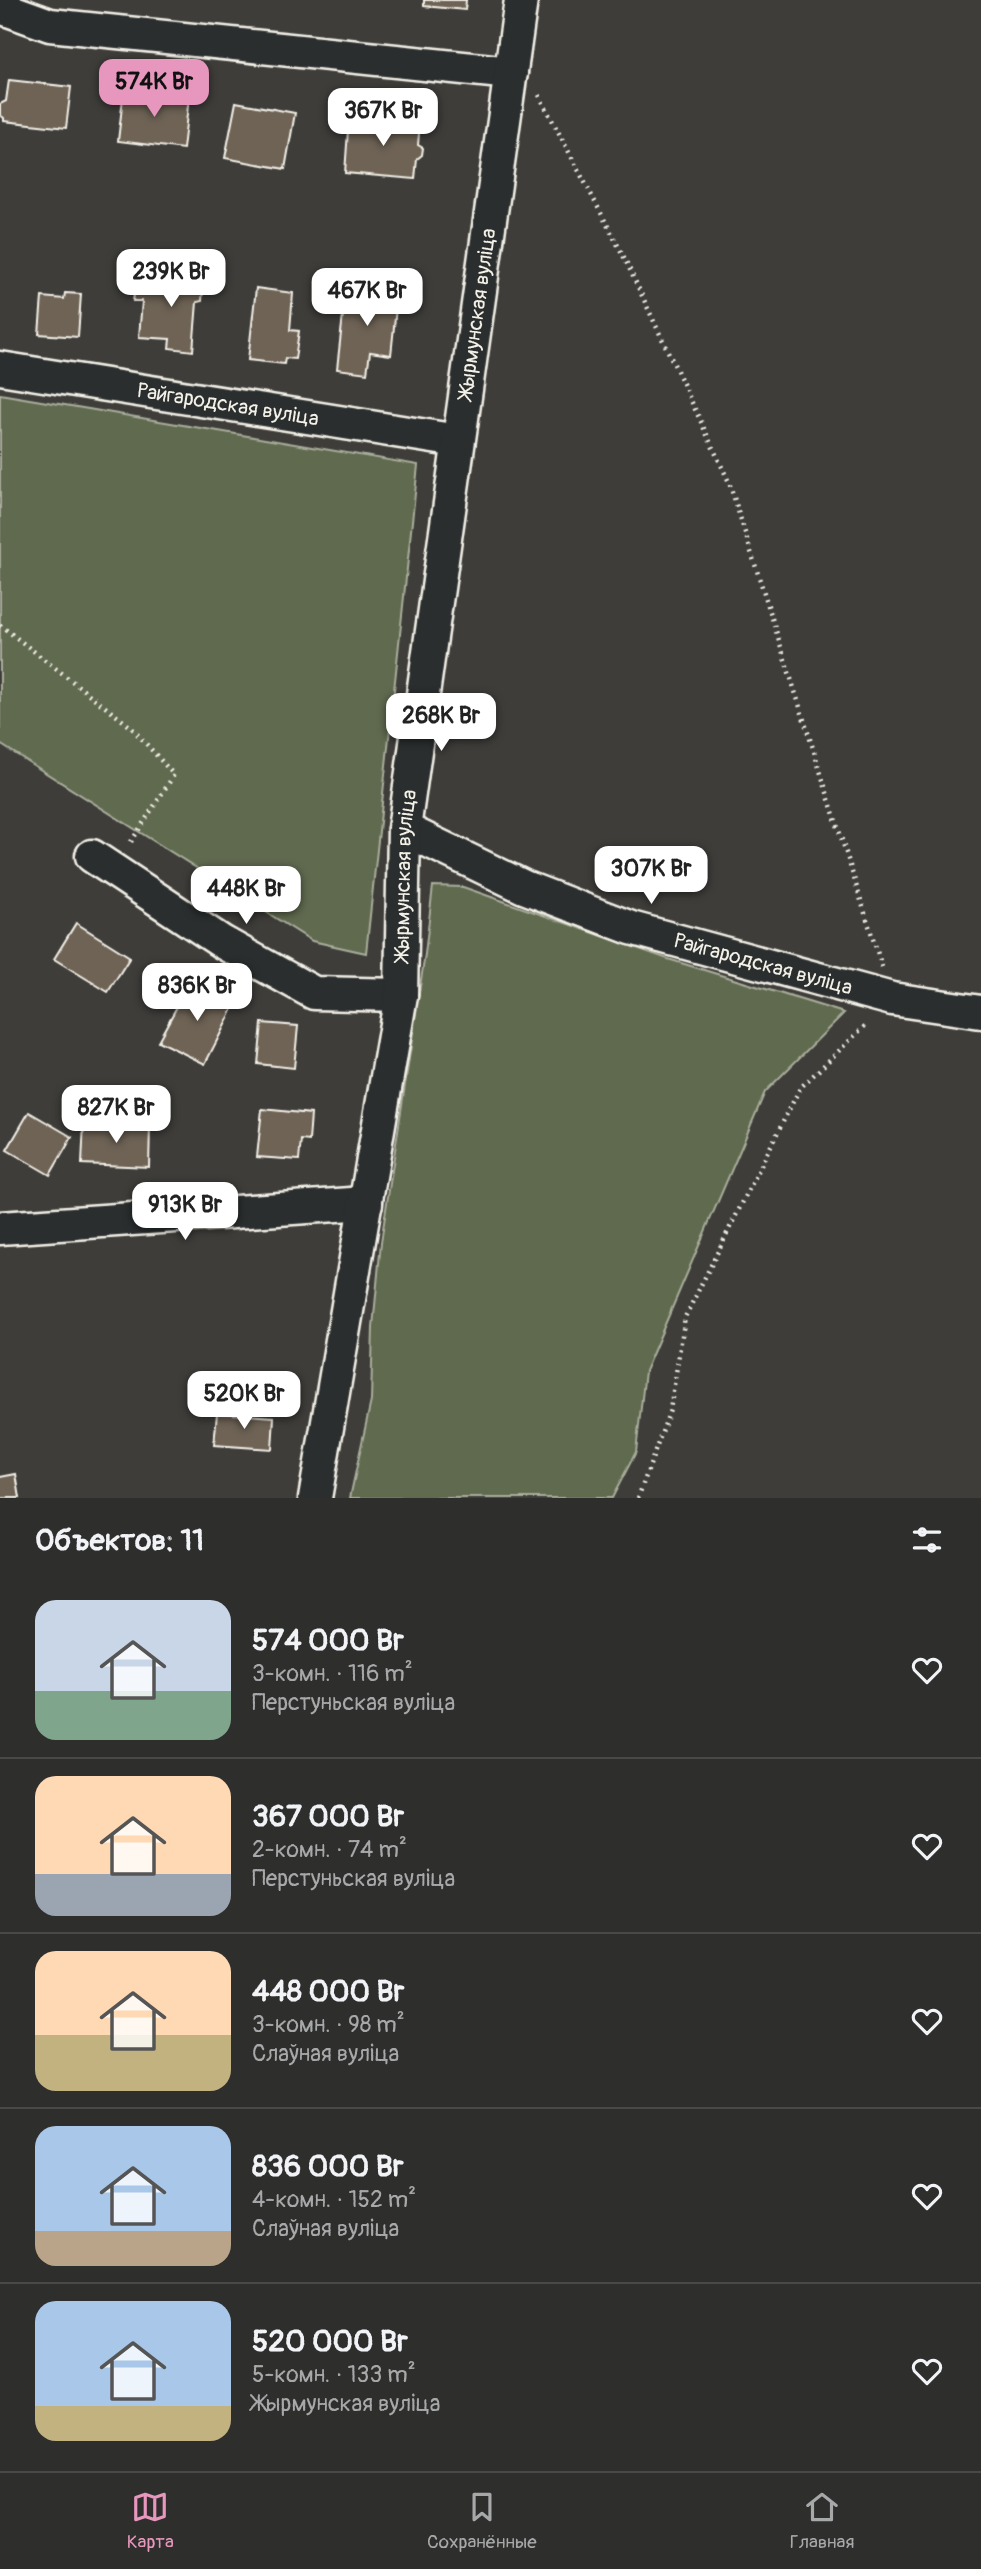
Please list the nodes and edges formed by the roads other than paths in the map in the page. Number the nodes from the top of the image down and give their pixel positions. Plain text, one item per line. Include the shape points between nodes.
1 (521, 0) edge
2 (0, 7) edge
3 (511, 73) junction
4 (0, 368) edge
5 (458, 441) junction
6 (404, 829) junction
7 (103, 863) road end
8 (401, 995) junction
9 (981, 1012) edge
10 (366, 1203) junction
11 (0, 1228) edge
12 (315, 1498) edge

1 - 3 street, Жырмунская вуліца
2 - 3 street via 50,24
3 - 5 street, Жырмунская вуліца
4 - 5 street, Райгародская вуліца
5 - 6 street, Жырмунская вуліца
6 - 8 street, Жырмунская вуліца
6 - 9 street, Райгародская вуліца via 524,887 631,928 892,999
7 - 8 street via 222,942 314,993
8 - 10 street, Жырмунская вуліца
10 - 11 street
10 - 12 street, Жырмунская вуліца

